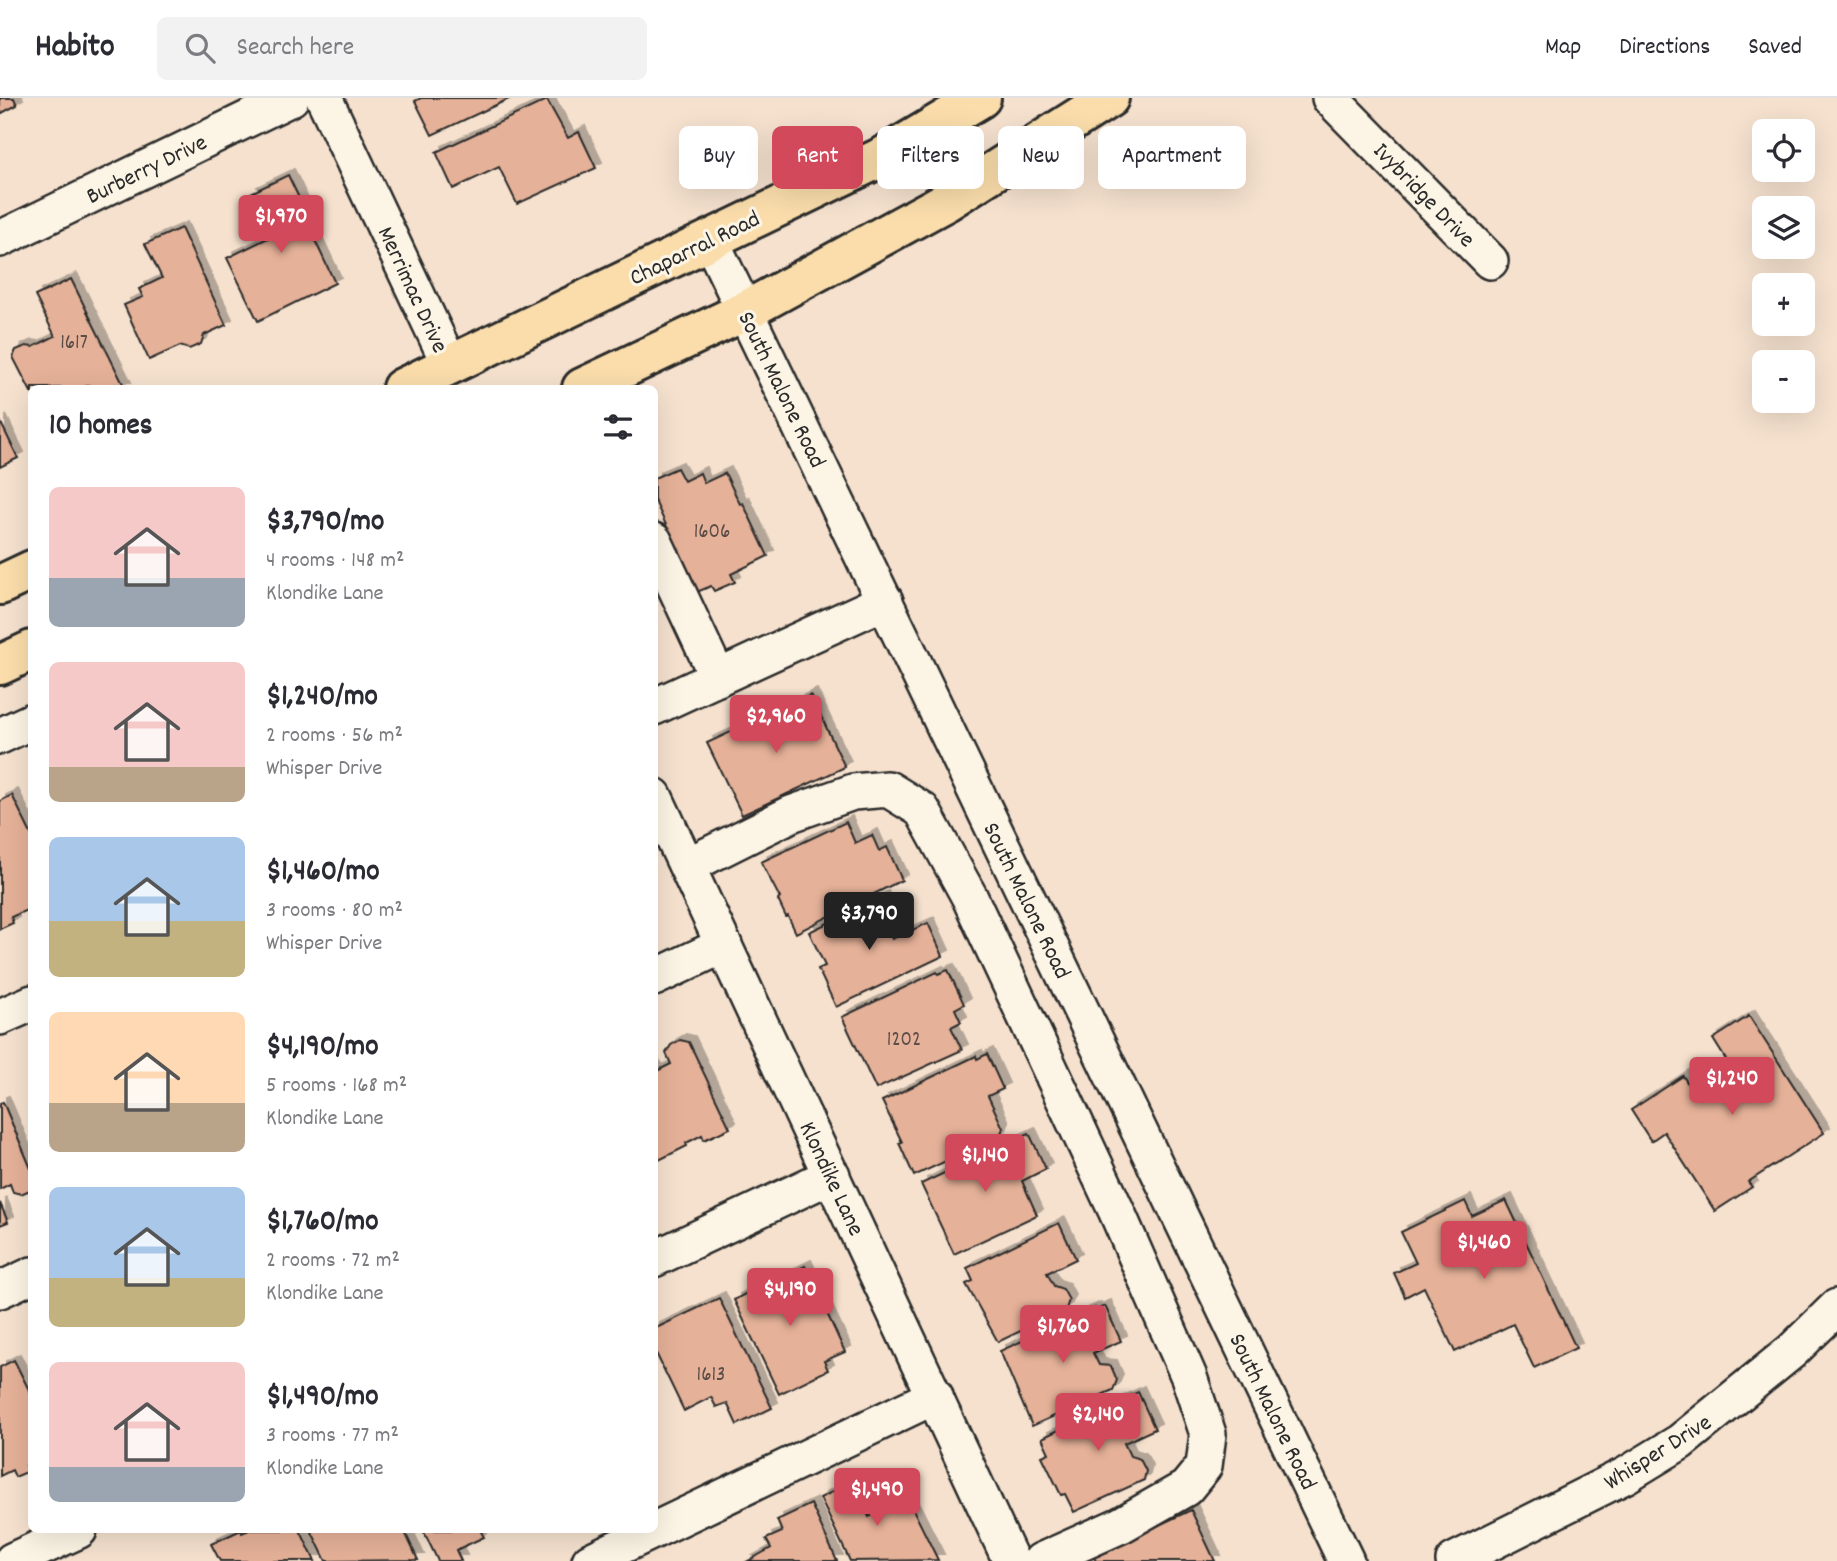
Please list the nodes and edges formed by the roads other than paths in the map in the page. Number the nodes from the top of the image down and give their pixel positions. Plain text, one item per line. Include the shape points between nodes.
1 (291, 98) edge
2 (324, 98) edge
3 (981, 98) edge
4 (1109, 98) edge
5 (1330, 98) edge
6 (0, 239) edge
7 (710, 239) junction
8 (1490, 261) dead end
9 (745, 311) junction
10 (450, 365) junction
11 (408, 385) edge
12 (588, 385) edge
13 (658, 550) edge
14 (28, 572) edge
15 (0, 585) edge
16 (885, 601) junction
17 (28, 652) edge
18 (0, 665) edge
19 (718, 678) junction
20 (658, 705) edge
21 (28, 723) edge
22 (0, 736) edge
23 (658, 804) edge
24 (687, 866) junction
25 (724, 945) junction
26 (658, 976) edge
27 (28, 1005) edge
28 (0, 1017) edge
29 (832, 1175) junction
30 (658, 1257) edge
31 (28, 1277) edge
32 (0, 1290) edge
33 (1837, 1307) edge
34 (935, 1396) junction
35 (658, 1528) edge
36 (73, 1533) edge
37 (649, 1533) edge
38 (12, 1561) edge
39 (590, 1561) edge
40 (1011, 1561) edge
41 (1041, 1561) edge
42 (1346, 1561) edge
43 (1454, 1561) edge

1 - 6 street, Burberry Drive
2 - 10 street, Merrimac Drive
3 - 7 main road, Chaparral Road via 884,156
4 - 9 main road via 947,201
5 - 8 street, Ivybridge Drive
7 - 9 street, South Malone Road
7 - 10 main road, Chaparral Road
9 - 12 main road
9 - 16 street, South Malone Road
10 - 11 main road, Chaparral Road
13 - 19 street
14 - 15 main road
16 - 19 street
16 - 42 street, South Malone Road
17 - 18 main road
19 - 20 street
21 - 22 street
23 - 24 street, Klondike Lane
24 - 25 street, Klondike Lane
24 - 41 street via 791,814 853,792 888,789 922,810 969,896 1139,1260 1208,1434 1204,1466 1186,1488 1121,1525
25 - 26 street
25 - 29 street, Klondike Lane
27 - 28 street
29 - 30 street
29 - 34 street, Klondike Lane
31 - 32 street
33 - 43 street, Whisper Drive via 1792,1351 1680,1442 1626,1475
34 - 35 street
34 - 40 street, Klondike Lane
36 - 38 street
37 - 39 street

